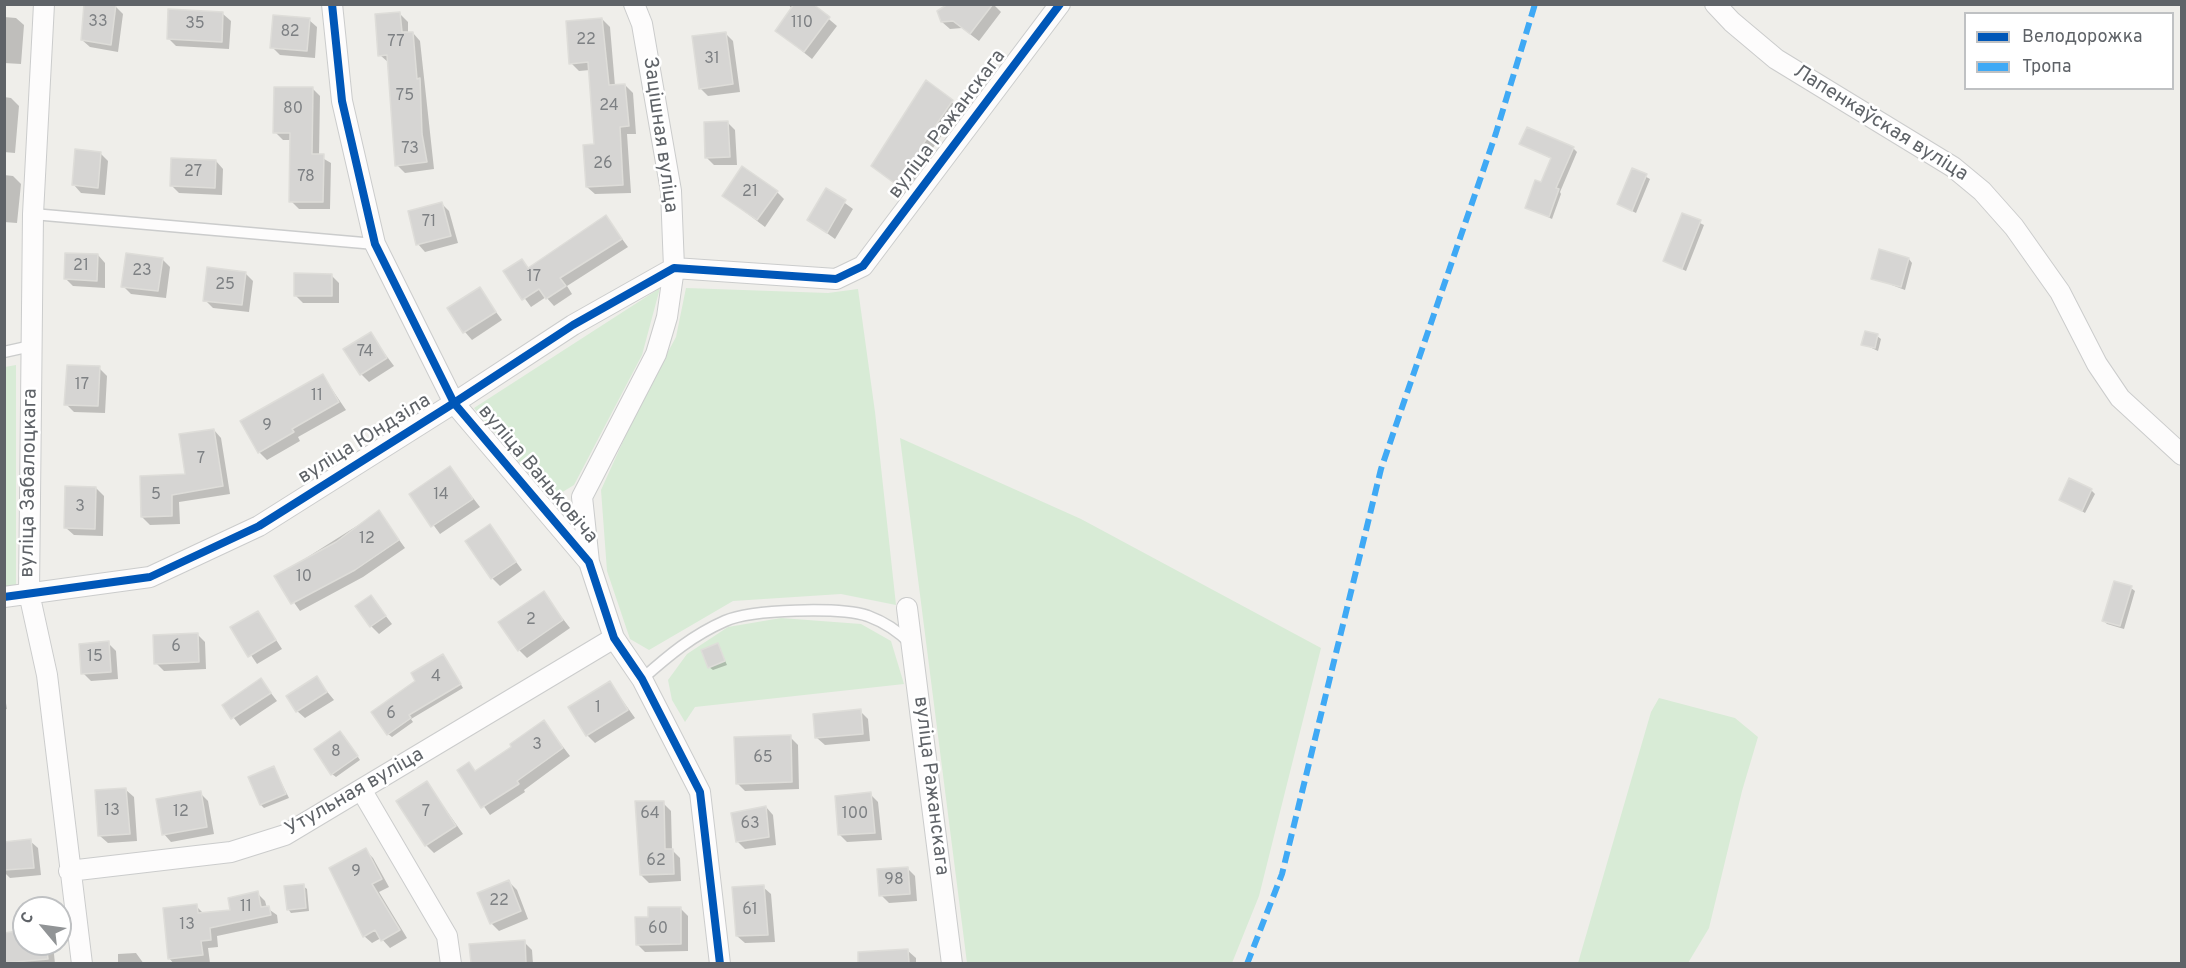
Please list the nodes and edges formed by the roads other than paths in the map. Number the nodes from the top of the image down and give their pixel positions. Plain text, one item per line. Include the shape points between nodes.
1 (44, 4) edge
2 (332, 4) edge
3 (634, 4) edge
4 (1060, 4) edge
5 (1715, 4) edge
6 (33, 214) junction
7 (375, 244) junction
8 (674, 268) junction
9 (31, 346) junction
10 (4, 352) edge
11 (454, 403) junction
12 (2181, 455) edge
13 (590, 562) junction
14 (29, 593) junction
15 (4, 597) edge
16 (907, 608) dead end
17 (614, 638) junction
18 (912, 644) junction
19 (642, 679) junction
20 (362, 791) junction
21 (69, 871) junction
22 (82, 963) edge
23 (451, 963) edge
24 (720, 963) edge
25 (952, 963) edge

1 - 6 street, вуліца Забалоцкага
2 - 7 street, вуліца Ваньковіча via 342,101
3 - 8 street, Зацішная вуліца via 642,24 671,191
4 - 8 street, вуліца Ражанскага via 863,266 836,279
5 - 12 street, Лапенкаўская вуліца via 1776,59 1953,167 1982,191 2014,227 2060,292 2097,364 2120,398
6 - 7 lane
6 - 9 street, вуліца Забалоцкага
7 - 11 street, вуліца Ваньковіча
8 - 11 street, вуліца Юндзіла via 573,325
8 - 13 street, Зацішная вуліца via 667,317 656,354 582,497
9 - 10 lane
9 - 14 street, вуліца Забалоцкага
11 - 13 street, вуліца Ваньковіча
11 - 14 street, вуліца Юндзіла via 259,526 150,577
13 - 17 street, вуліца Ваньковіча
14 - 15 street, вуліца Юндзіла
14 - 21 street, вуліца Забалоцкага via 47,675
16 - 18 street, вуліца Ражанскага
17 - 19 street, вуліца Ваньковіча
17 - 20 street, Утульная вуліца
18 - 19 lane via 898,631 867,616 832,611 775,612 728,619 698,634
18 - 25 street, вуліца Ражанскага
19 - 24 street, вуліца Ваньковіча via 700,792
20 - 21 street, Утульная вуліца via 285,835 231,852
20 - 23 street via 447,936
21 - 22 street, вуліца Забалоцкага

